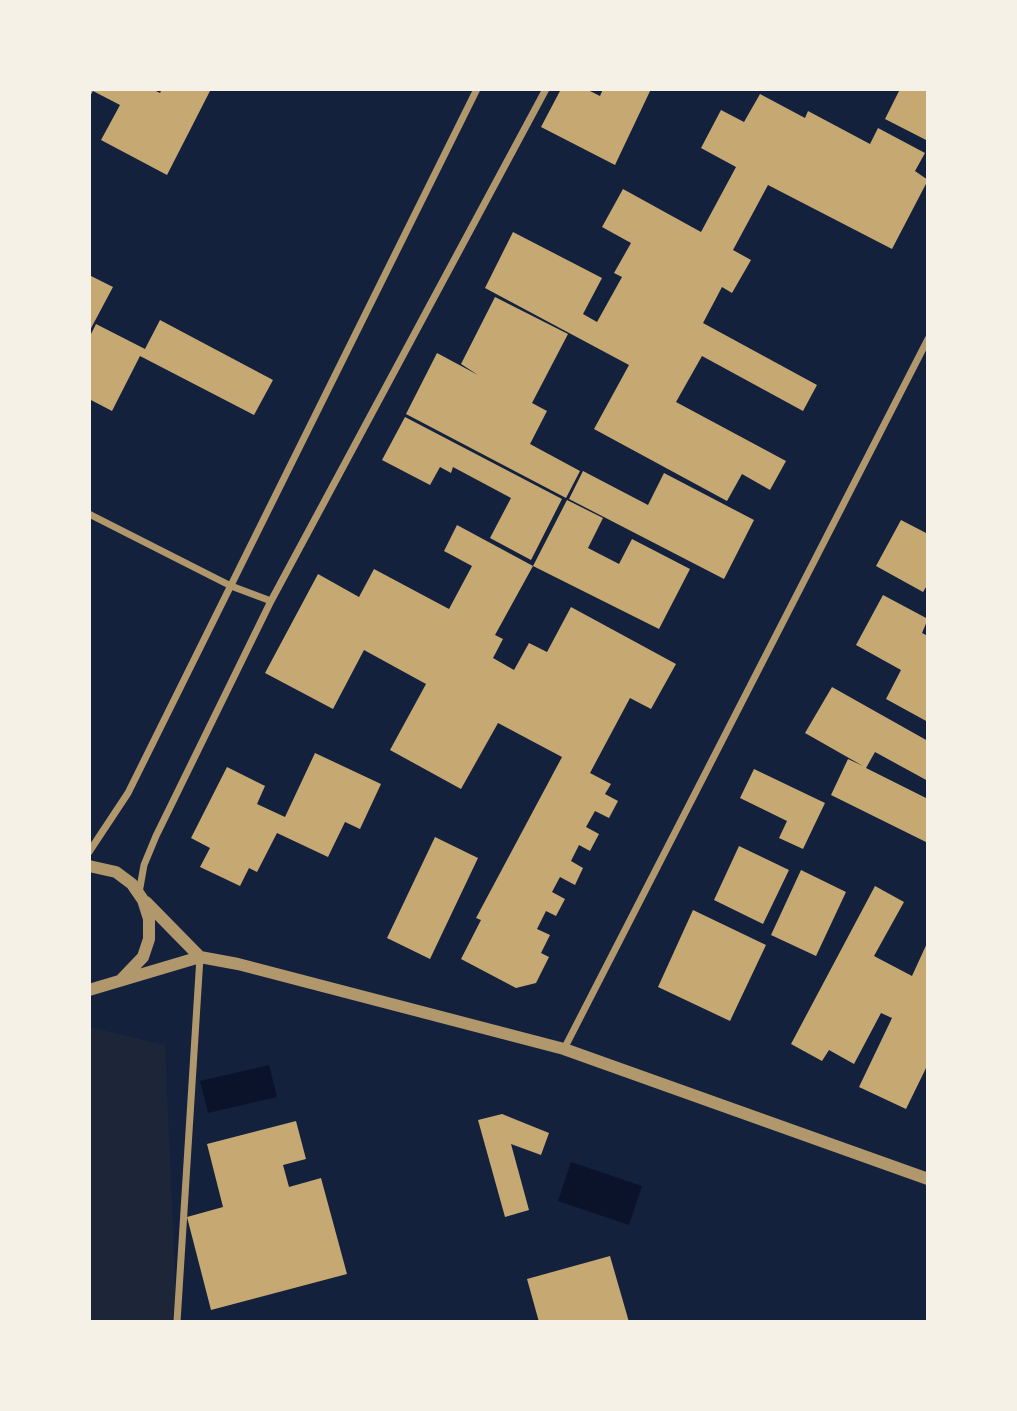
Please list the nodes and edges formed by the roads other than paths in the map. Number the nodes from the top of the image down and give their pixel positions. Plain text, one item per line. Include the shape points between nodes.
1 (477, 89) edge
2 (546, 89) edge
3 (928, 339) edge
4 (89, 514) edge
5 (231, 586) junction
6 (271, 601) junction
7 (89, 852) edge
8 (89, 866) edge
9 (141, 897) junction
10 (200, 957) junction
11 (115, 984) junction
12 (89, 990) edge
13 (564, 1048) junction
14 (928, 1179) edge
15 (177, 1322) edge

1 - 5 street
2 - 6 street
3 - 13 street
4 - 5 street
5 - 6 street
5 - 7 street via 128,793
6 - 9 street via 156,836 144,865
8 - 9 street via 116,872
9 - 10 street
9 - 11 street via 149,919 149,939 131,973
10 - 11 street
10 - 13 street
10 - 15 street
11 - 12 street
13 - 14 street

